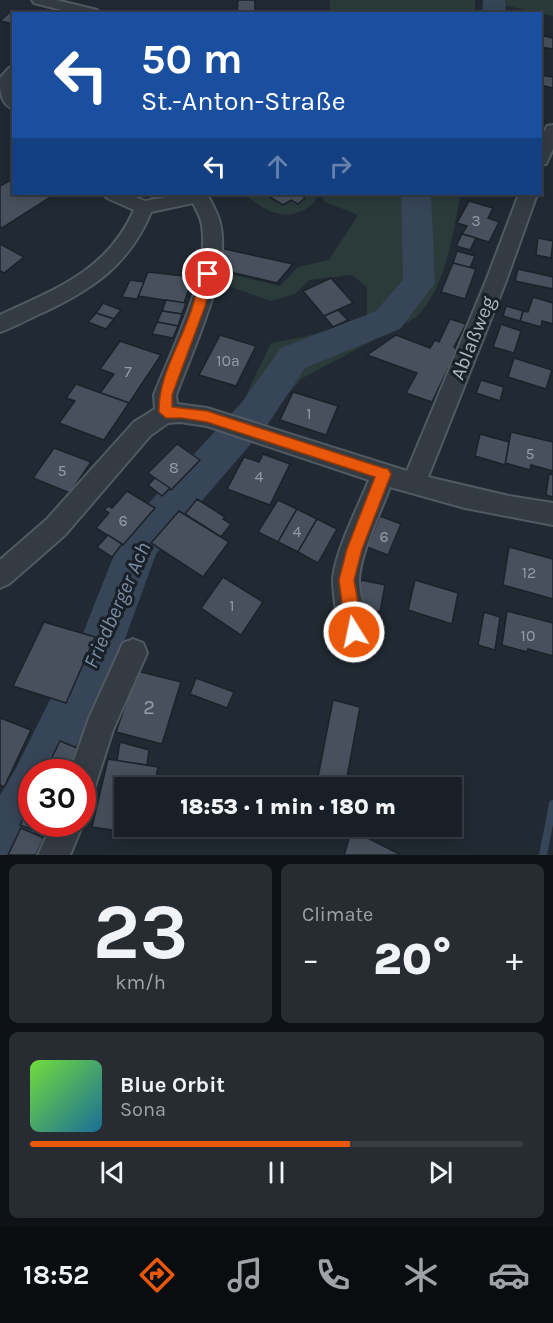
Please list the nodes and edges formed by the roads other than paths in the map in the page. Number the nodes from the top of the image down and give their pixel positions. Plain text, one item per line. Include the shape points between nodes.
1 (39, 0) edge
2 (94, 11) edge
3 (12, 73) edge
4 (6, 96) edge
5 (553, 130) edge
6 (542, 155) edge
7 (115, 195) edge
8 (198, 195) edge
9 (528, 195) edge
10 (144, 207) junction
11 (0, 324) edge
12 (166, 412) junction
13 (383, 474) junction
14 (414, 482) junction
15 (553, 514) edge
16 (0, 576) edge
17 (354, 632) dead end
18 (133, 653) dead end
19 (89, 759) edge
20 (62, 837) edge
21 (54, 855) edge

1 - 2 street
3 - 4 street via 6,78
5 - 6 street
7 - 10 street
8 - 10 street
8 - 12 street via 212,223 212,258 199,306 165,395
9 - 14 street, Ablaßweg
10 - 11 street via 126,247 87,281
12 - 13 street via 182,412 241,428
12 - 16 street via 142,429 56,527
13 - 14 street
13 - 17 street via 346,580
14 - 15 street via 510,508
18 - 19 street
20 - 21 street

